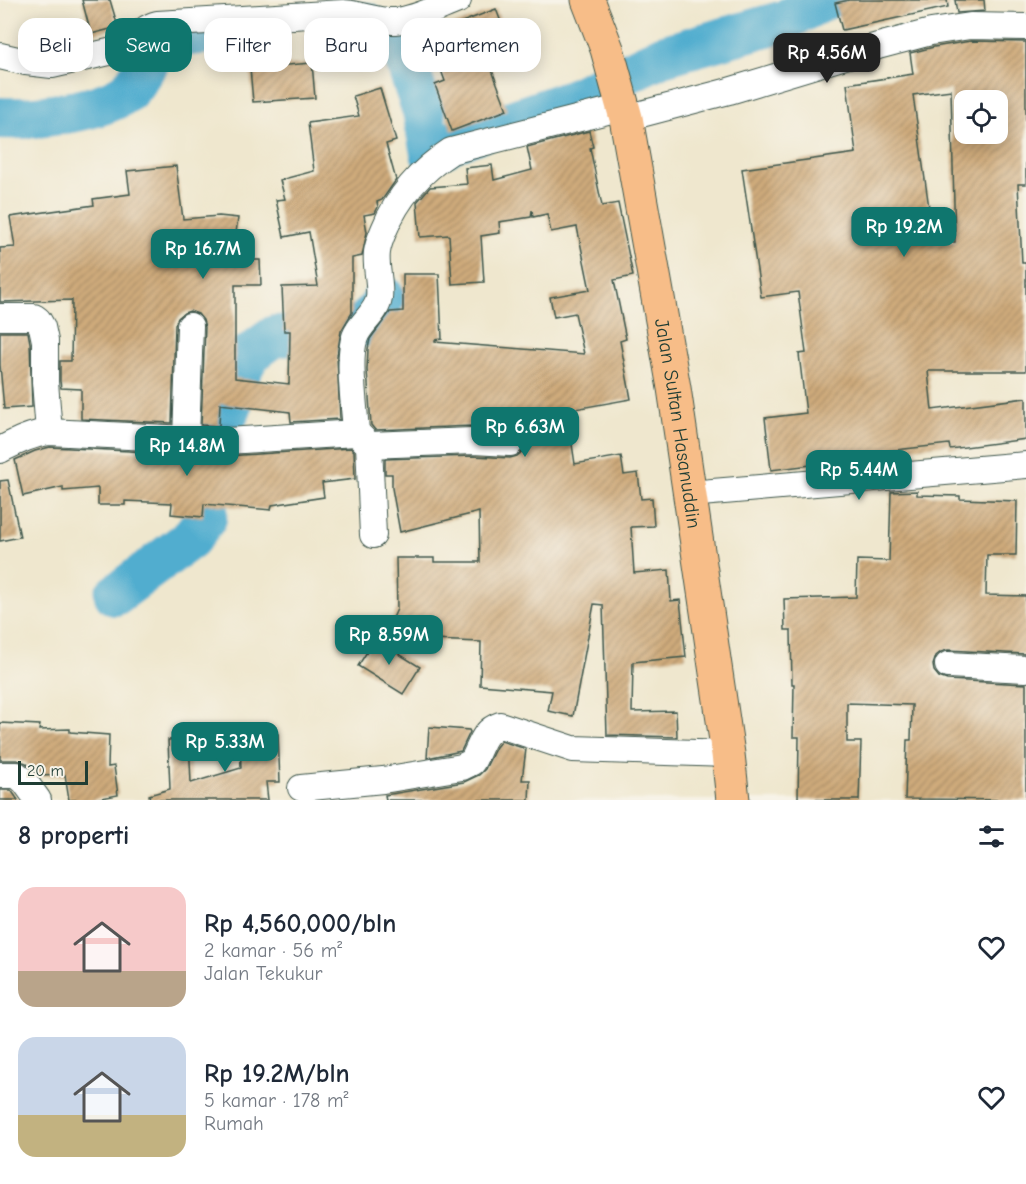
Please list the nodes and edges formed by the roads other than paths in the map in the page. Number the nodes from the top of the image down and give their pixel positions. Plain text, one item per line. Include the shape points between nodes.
1 (458, 0) edge
2 (588, 0) edge
3 (1026, 27) edge
4 (0, 56) edge
5 (623, 106) junction
6 (0, 316) edge
7 (190, 326) dead end
8 (49, 432) junction
9 (363, 439) junction
10 (208, 440) junction
11 (510, 443) dead end
12 (0, 450) edge
13 (1026, 465) edge
14 (689, 494) junction
15 (373, 535) dead end
16 (948, 665) dead end
17 (1026, 669) edge
18 (728, 754) junction
19 (0, 775) edge
20 (301, 788) dead end
21 (38, 800) edge
22 (733, 800) edge

1 - 4 street via 394,21 343,13 157,24 146,28 122,49 52,65
2 - 5 highway, Jalan Sultan Hasanuddin
3 - 5 street via 970,26 931,32 729,91
5 - 9 street via 451,151 431,164 409,187 380,240 378,302 355,336 352,351
5 - 14 highway, Jalan Sultan Hasanuddin
6 - 8 street via 34,317 42,327
7 - 10 street
8 - 10 street
8 - 12 street
9 - 10 street
9 - 11 street
9 - 15 street
13 - 14 street
14 - 18 highway, Jalan Sultan Hasanuddin
16 - 17 street
18 - 20 street via 573,749 500,725 484,735 472,762 462,766 383,780
18 - 22 highway, Jalan Sultan Hasanuddin
19 - 21 street via 17,775

